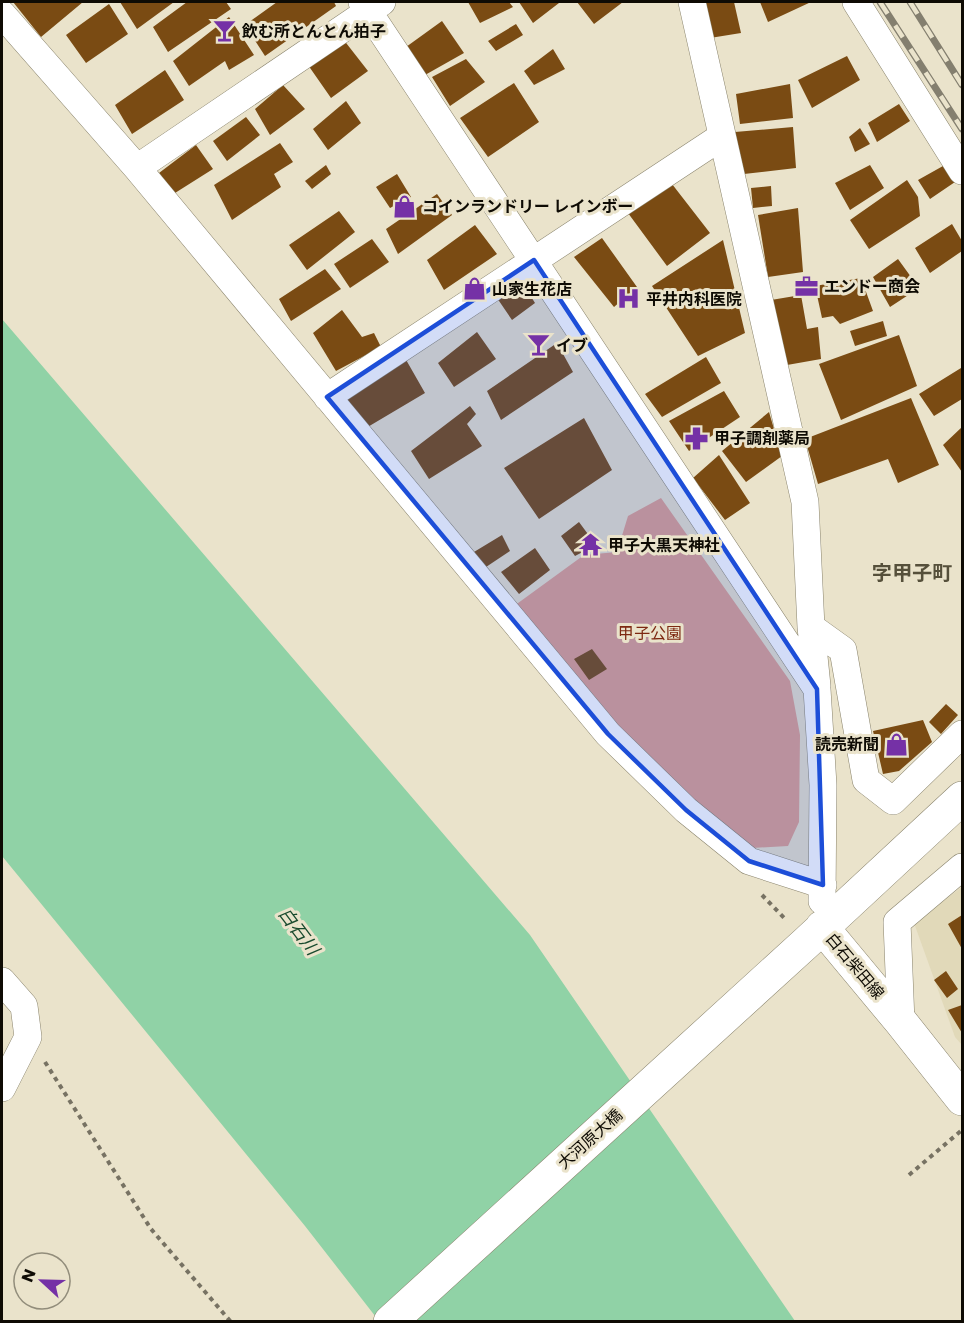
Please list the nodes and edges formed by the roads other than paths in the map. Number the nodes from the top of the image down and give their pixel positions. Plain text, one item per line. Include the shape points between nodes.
1 (692, 2) edge
2 (856, 2) edge
3 (371, 4) edge
4 (2, 14) edge
5 (722, 137) junction
6 (136, 168) junction
7 (963, 171) edge
8 (534, 260) junction
9 (327, 397) junction
10 (811, 627) junction
11 (817, 689) junction
12 (963, 734) edge
13 (963, 798) edge
14 (963, 867) edge
15 (823, 885) junction
16 (822, 927) junction
17 (2, 981) edge
18 (902, 1022) junction
19 (2, 1088) edge
20 (963, 1099) edge
21 (390, 1322) edge

1 - 5 street
2 - 7 street
3 - 6 street
3 - 8 street
4 - 6 street
5 - 8 street
5 - 10 street via 805,502
6 - 9 street
8 - 9 street
8 - 11 street
9 - 15 street via 608,734 678,803 748,861
10 - 11 street
10 - 12 street via 843,650 866,780 893,801
11 - 15 street via 823,785
13 - 16 main road, 白石柴田線
14 - 18 street via 897,922
15 - 16 street
16 - 18 main road, 白石柴田線
16 - 21 main road, 大河原大橋
17 - 19 street via 24,1006 28,1037
18 - 20 main road, 白石柴田線

